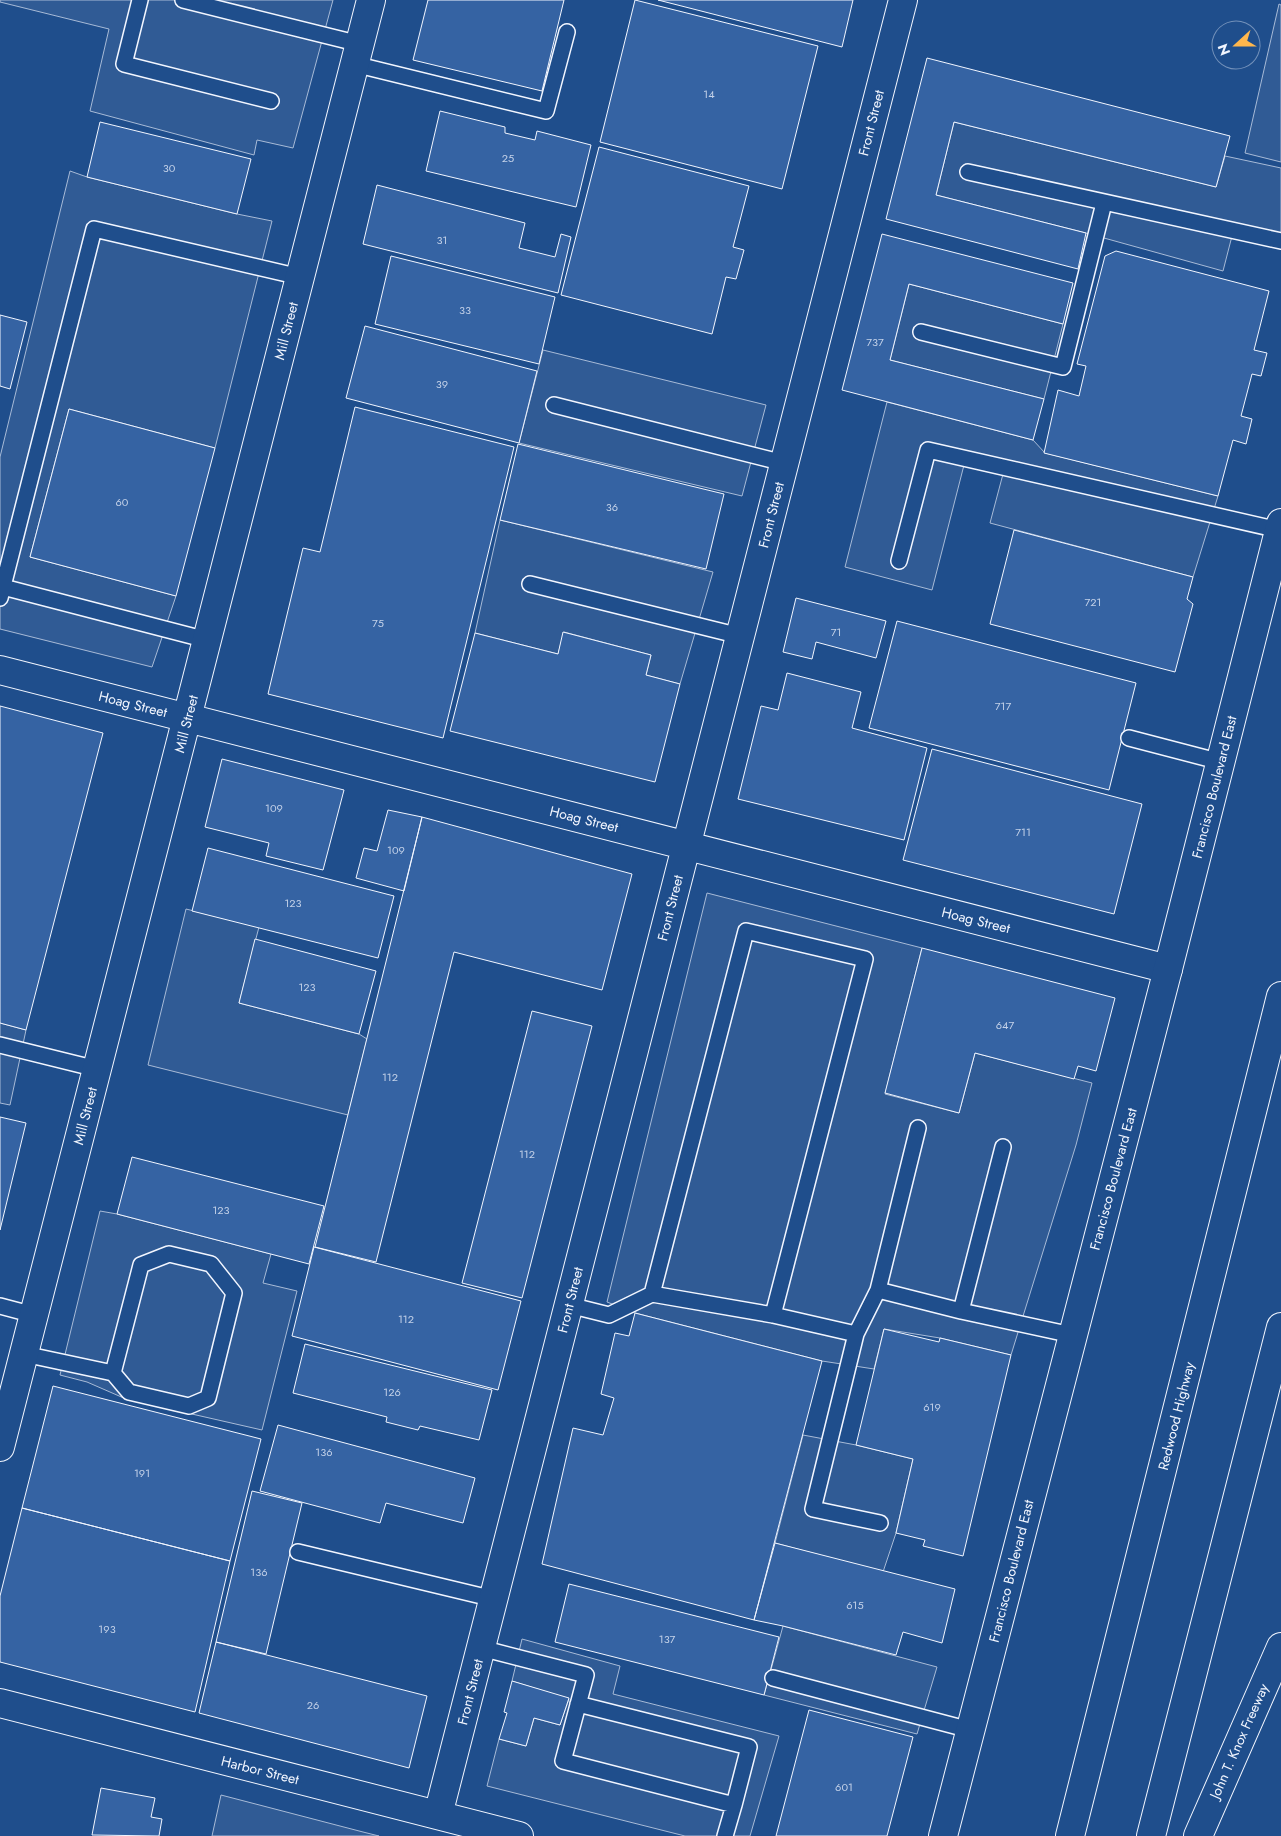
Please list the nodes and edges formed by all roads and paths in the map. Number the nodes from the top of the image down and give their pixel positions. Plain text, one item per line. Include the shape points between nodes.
1 (140, 0) edge
2 (182, 0) edge
3 (371, 0) edge
4 (902, 0) edge
5 (567, 32) dead end
6 (357, 54) junction
7 (271, 101) dead end
8 (968, 172) dead end
9 (1104, 203) junction
10 (1281, 241) edge
11 (300, 277) junction
12 (920, 332) dead end
13 (554, 405) dead end
14 (784, 463) junction
15 (1280, 526) edge
16 (898, 561) dead end
17 (530, 584) dead end
18 (1, 593) edge
19 (740, 636) junction
20 (207, 640) junction
21 (0, 670) edge
22 (188, 718) junction
23 (1129, 738) dead end
24 (1221, 762) junction
25 (686, 846) junction
26 (1168, 969) junction
27 (1281, 996) edge
28 (0, 1045) edge
29 (97, 1069) junction
30 (918, 1128) dead end
31 (1004, 1147) dead end
32 (878, 1290) junction
33 (652, 1294) junction
34 (569, 1305) junction
35 (0, 1306) edge
36 (961, 1311) junction
37 (34, 1315) junction
38 (773, 1315) junction
39 (1281, 1327) edge
40 (856, 1334) junction
41 (1072, 1335) junction
42 (24, 1354) junction
43 (113, 1373) junction
44 (0, 1448) edge
45 (880, 1523) dead end
46 (298, 1552) dead end
47 (494, 1599) junction
48 (1281, 1647) edge
49 (481, 1648) junction
50 (773, 1678) dead end
51 (0, 1703) edge
52 (578, 1704) junction
53 (970, 1730) junction
54 (734, 1804) junction
55 (438, 1815) junction
56 (519, 1836) edge
57 (725, 1836) edge
58 (943, 1836) edge
59 (1070, 1836) edge
60 (1151, 1836) edge
61 (1198, 1836) edge

1 - 7 lane via 124,64
2 - 6 lane
3 - 6 main road, Mill Street
4 - 14 main road, Front Street
5 - 6 lane via 546,111
6 - 11 main road, Mill Street
8 - 9 lane
9 - 10 lane
9 - 12 lane via 1063,367
11 - 18 lane via 94,229
11 - 20 main road, Mill Street
13 - 14 lane
14 - 19 main road, Front Street
15 - 16 lane via 928,450
15 - 24 main road, Francisco Boulevard East
17 - 19 lane
18 - 20 lane
19 - 25 main road, Front Street
20 - 22 main road, Mill Street
21 - 22 main road, Hoag Street
22 - 25 main road, Hoag Street
22 - 29 main road, Mill Street
23 - 24 lane
24 - 26 main road, Francisco Boulevard East
25 - 26 main road, Hoag Street
25 - 34 main road, Front Street
26 - 41 main road, Francisco Boulevard East
27 - 59 main road, Redwood Highway
28 - 29 lane
29 - 37 main road, Mill Street
30 - 32 lane
31 - 36 lane
32 - 36 lane
32 - 40 lane
33 - 34 lane via 609,1315
33 - 38 lane
33 - 38 lane via 746,931 866,959
34 - 47 main road, Front Street
35 - 37 lane
36 - 41 lane
37 - 42 main road, Mill Street
38 - 40 lane
39 - 60 main road
40 - 45 lane via 813,1509
41 - 53 main road, Francisco Boulevard East
42 - 43 lane
42 - 44 main road, Mill Street
43 - 43 lane via 141,1264 169,1254 211,1264 234,1293 208,1398 189,1406 129,1392
46 - 47 lane
47 - 49 main road, Front Street
48 - 61 main road, John T. Knox Freeway
49 - 52 lane via 586,1675
49 - 55 main road, Front Street
50 - 53 lane
51 - 55 main road, Harbor Street
52 - 54 lane via 563,1761
52 - 54 lane via 749,1747
53 - 58 main road, Francisco Boulevard East
54 - 57 lane
55 - 56 main road, Harbor Street

